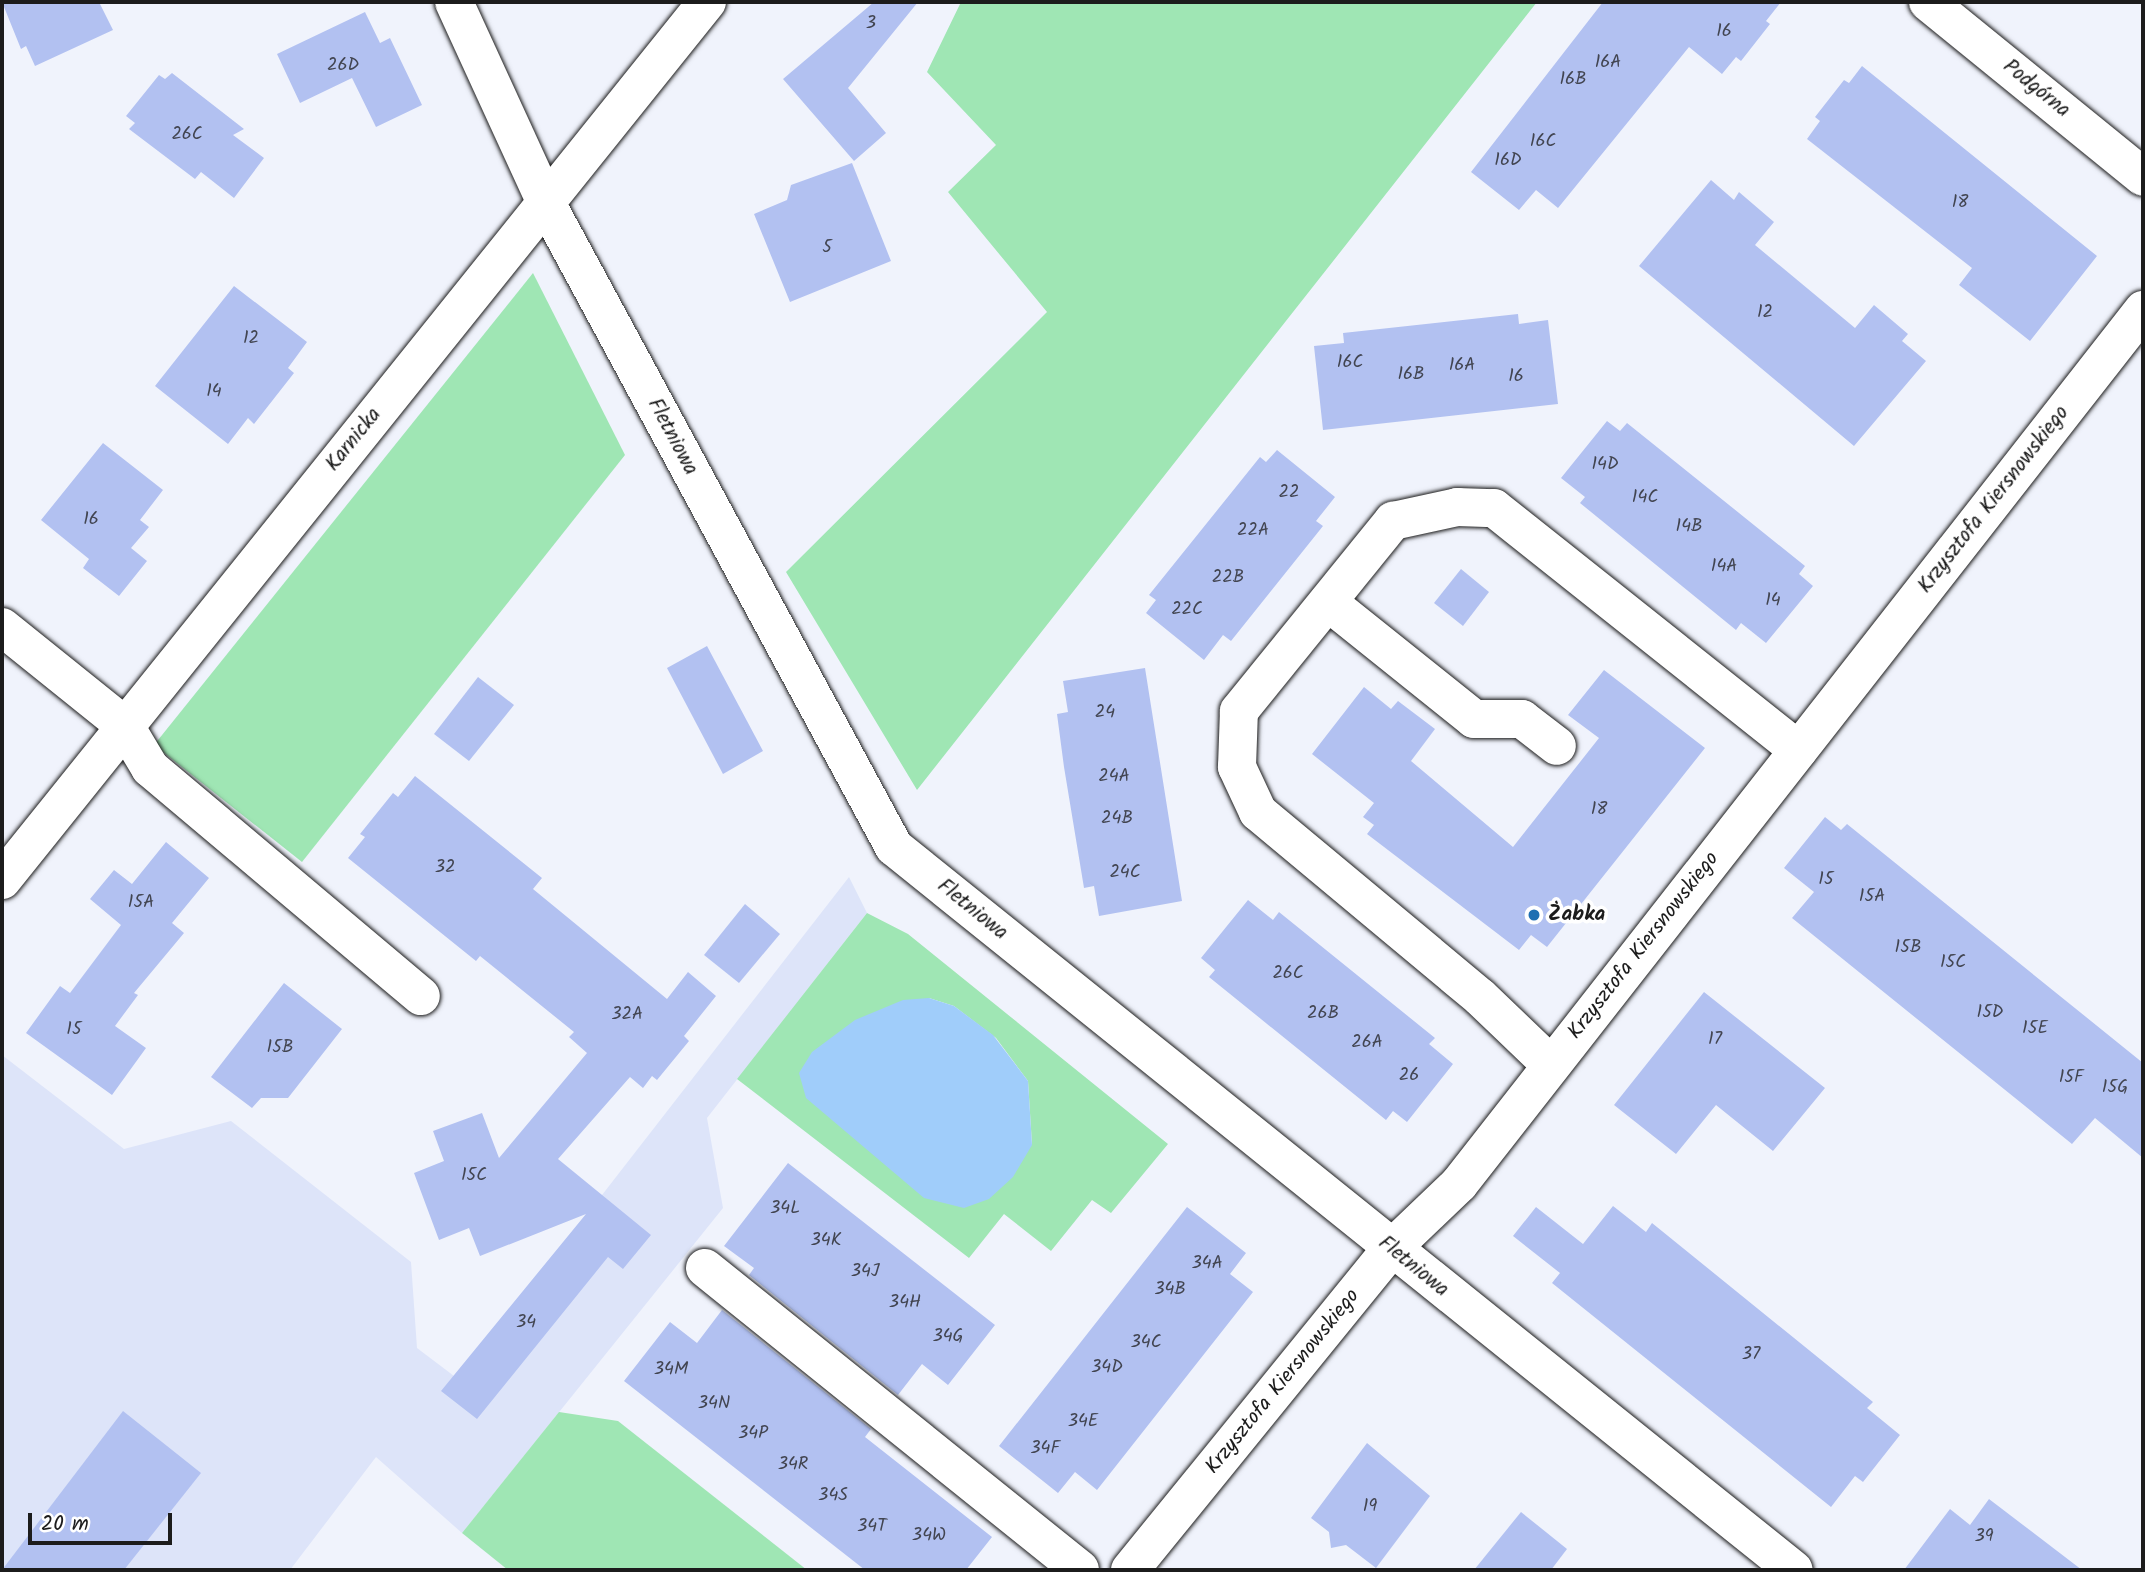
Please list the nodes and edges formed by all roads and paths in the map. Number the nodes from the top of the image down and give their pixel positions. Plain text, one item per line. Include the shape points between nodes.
1 (454, 2) edge
2 (707, 2) edge
3 (1928, 2) edge
4 (2143, 177) edge
5 (545, 201) junction
6 (2143, 310) edge
7 (1328, 602) junction
8 (2, 627) edge
9 (125, 726) junction
10 (1557, 746) dead end
11 (1798, 750) junction
12 (2, 880) edge
13 (421, 996) dead end
14 (1550, 1065) junction
15 (1391, 1249) junction
16 (705, 1268) dead end
17 (1080, 1570) edge
18 (1130, 1570) edge
19 (1794, 1570) edge

1 - 5 street, Fletniowa
2 - 5 street, Karnicka
3 - 4 street, Podgórna
5 - 9 street, Karnicka
5 - 15 street, Fletniowa via 894,847
6 - 11 street, Krzysztofa Kiersnowskiego
7 - 10 street via 1474,719 1522,719
7 - 11 street via 1393,522 1457,507 1494,508
7 - 14 street via 1239,711 1237,767 1258,812 1479,997
8 - 9 street
9 - 12 street, Karnicka
9 - 13 street via 150,768
11 - 14 street, Krzysztofa Kiersnowskiego
14 - 15 street, Krzysztofa Kiersnowskiego via 1459,1184
15 - 18 street, Krzysztofa Kiersnowskiego
15 - 19 street, Fletniowa
16 - 17 street

